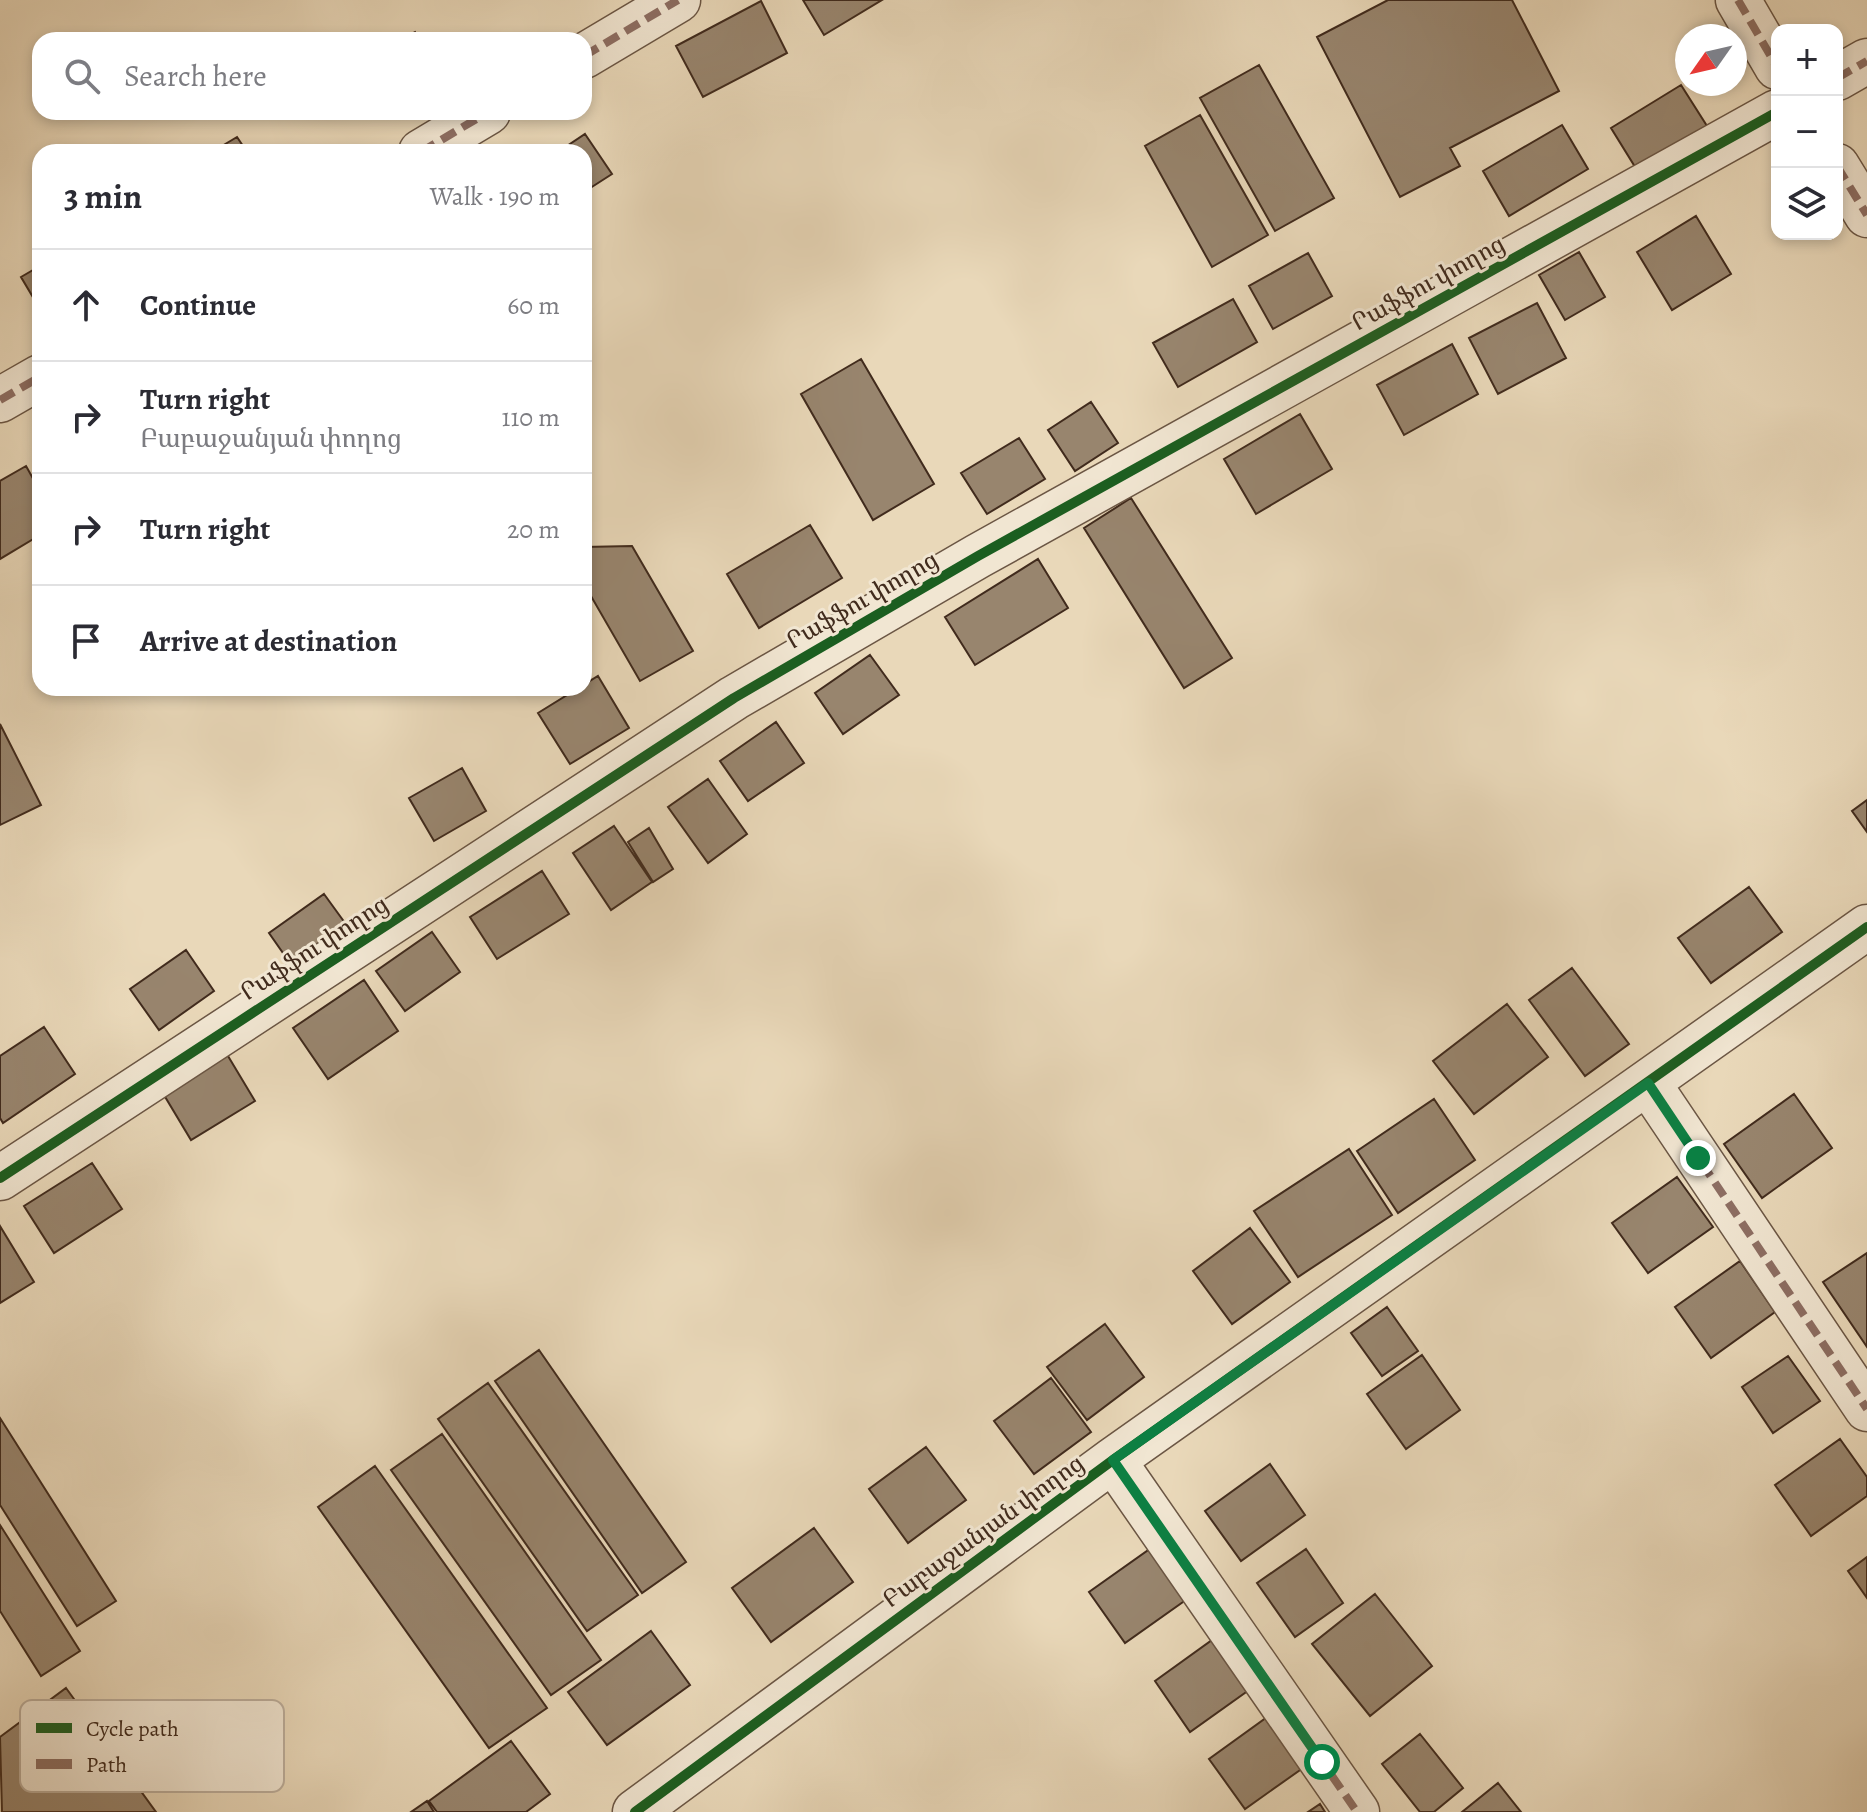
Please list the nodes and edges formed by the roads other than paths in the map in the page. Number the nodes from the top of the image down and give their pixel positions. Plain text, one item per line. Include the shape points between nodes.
1 (678, 0) edge
2 (1738, 0) edge
3 (592, 51) edge
4 (1771, 57) edge
5 (1867, 61) edge
6 (1843, 75) edge
7 (1771, 115) edge
8 (475, 120) edge
9 (434, 144) edge
10 (1838, 168) edge
11 (1867, 215) edge
12 (32, 382) edge
13 (0, 400) edge
14 (1867, 927) edge
15 (1648, 1083) junction
16 (0, 1178) edge
17 (1867, 1409) edge
18 (1113, 1460) junction
19 (635, 1812) edge
20 (1357, 1812) edge

1 - 3 street
2 - 4 street
5 - 6 street
7 - 16 street, Րաֆֆու փողոց via 978,556 734,698
8 - 9 street
10 - 11 street
12 - 13 street
14 - 15 street, Բաբաջանյան փողոց
15 - 17 street
15 - 18 street, Բաբաջանյան փողոց
18 - 19 street, Բաբաջանյան փողոց
18 - 20 street

